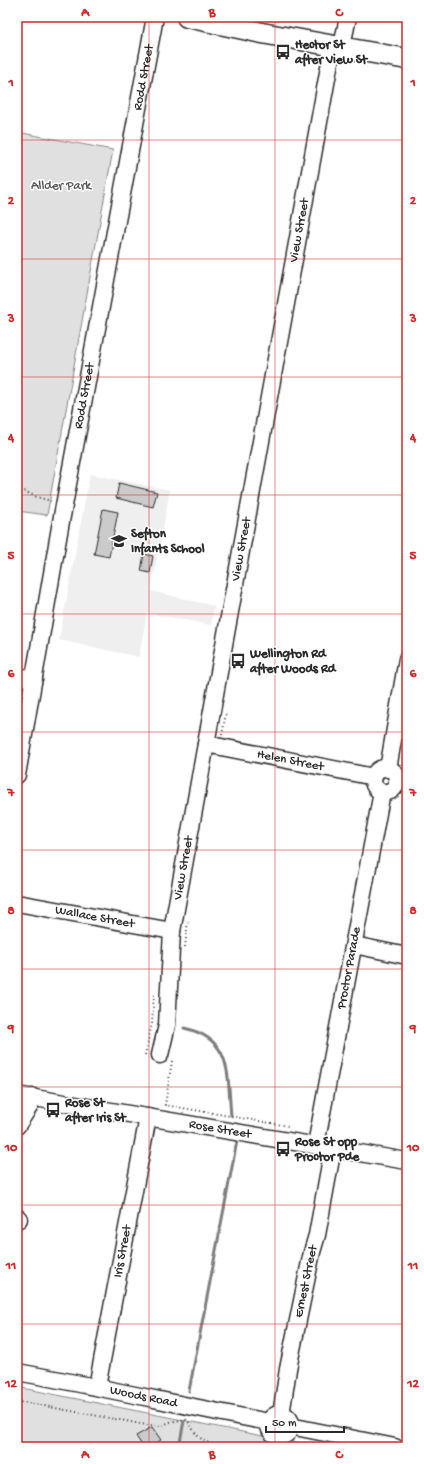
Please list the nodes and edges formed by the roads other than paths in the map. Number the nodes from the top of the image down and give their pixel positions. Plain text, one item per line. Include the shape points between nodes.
1 (155, 17) edge
2 (187, 17) edge
3 (348, 17) edge
4 (338, 46) junction
5 (407, 59) edge
6 (407, 659) edge
7 (17, 676) edge
8 (34, 679) junction
9 (213, 745) junction
10 (388, 769) junction
11 (17, 775) edge
12 (374, 777) junction
13 (402, 783) edge
14 (382, 792) junction
15 (17, 903) edge
16 (172, 931) junction
17 (354, 945) junction
18 (407, 956) edge
19 (159, 1057) road end
20 (17, 1095) edge
21 (33, 1097) junction
22 (148, 1117) junction
23 (17, 1126) edge
24 (316, 1145) junction
25 (334, 1148) junction
26 (407, 1161) edge
27 (17, 1372) edge
28 (97, 1387) junction
29 (280, 1421) junction
30 (395, 1447) edge

1 - 8 street, Rodd Street
2 - 4 main road
3 - 4 street, View Street
4 - 5 main road
4 - 9 street, View Street
6 - 10 street
7 - 8 street
8 - 11 street, Rodd Street
9 - 12 street, Helen Street
9 - 16 street, View Street
10 - 12 street via 377,771
10 - 13 street
12 - 14 street via 375,786
13 - 14 street
14 - 17 street, Proctor Parade
15 - 16 street, Wallace Street
16 - 19 street, View Street via 167,1025
17 - 18 street
17 - 24 street, Proctor Parade
20 - 21 street, Rose Street
21 - 22 street, Rose Street
21 - 23 street
22 - 24 street, Rose Street
22 - 28 street, Iris Street
24 - 25 street, Rose Street
25 - 26 street, Rose Street
25 - 29 street, Ernest Street via 318,1235 312,1252 288,1369
27 - 28 street, Woods Road
28 - 29 street, Woods Road
29 - 30 street, Woods Road

